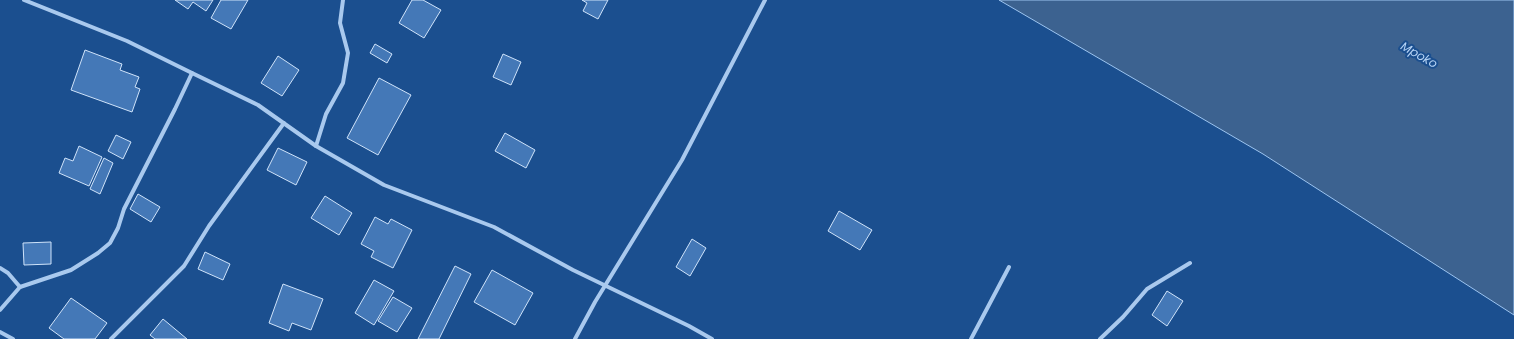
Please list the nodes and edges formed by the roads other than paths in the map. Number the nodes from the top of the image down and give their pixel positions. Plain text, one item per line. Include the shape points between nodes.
1 (24, 0) edge
2 (343, 0) edge
3 (765, 0) edge
4 (192, 73) junction
5 (284, 123) junction
6 (316, 146) junction
7 (1190, 263) dead end
8 (1009, 267) dead end
9 (0, 268) edge
10 (605, 285) junction
11 (20, 287) junction
12 (0, 310) edge
13 (0, 332) edge
14 (13, 339) edge
15 (110, 339) edge
16 (575, 339) edge
17 (712, 339) edge
18 (971, 339) edge
19 (1100, 339) edge

1 - 4 street via 127,41
2 - 6 street via 340,23 348,53 343,83 326,114
3 - 10 street via 682,160
4 - 5 street via 258,105
4 - 11 street via 124,209 110,243 71,270
5 - 6 street
5 - 15 street via 184,266
6 - 10 street via 384,185 494,227
7 - 19 street via 1147,289
8 - 18 street
9 - 11 street
10 - 16 street
10 - 17 street
11 - 12 street
13 - 14 street

